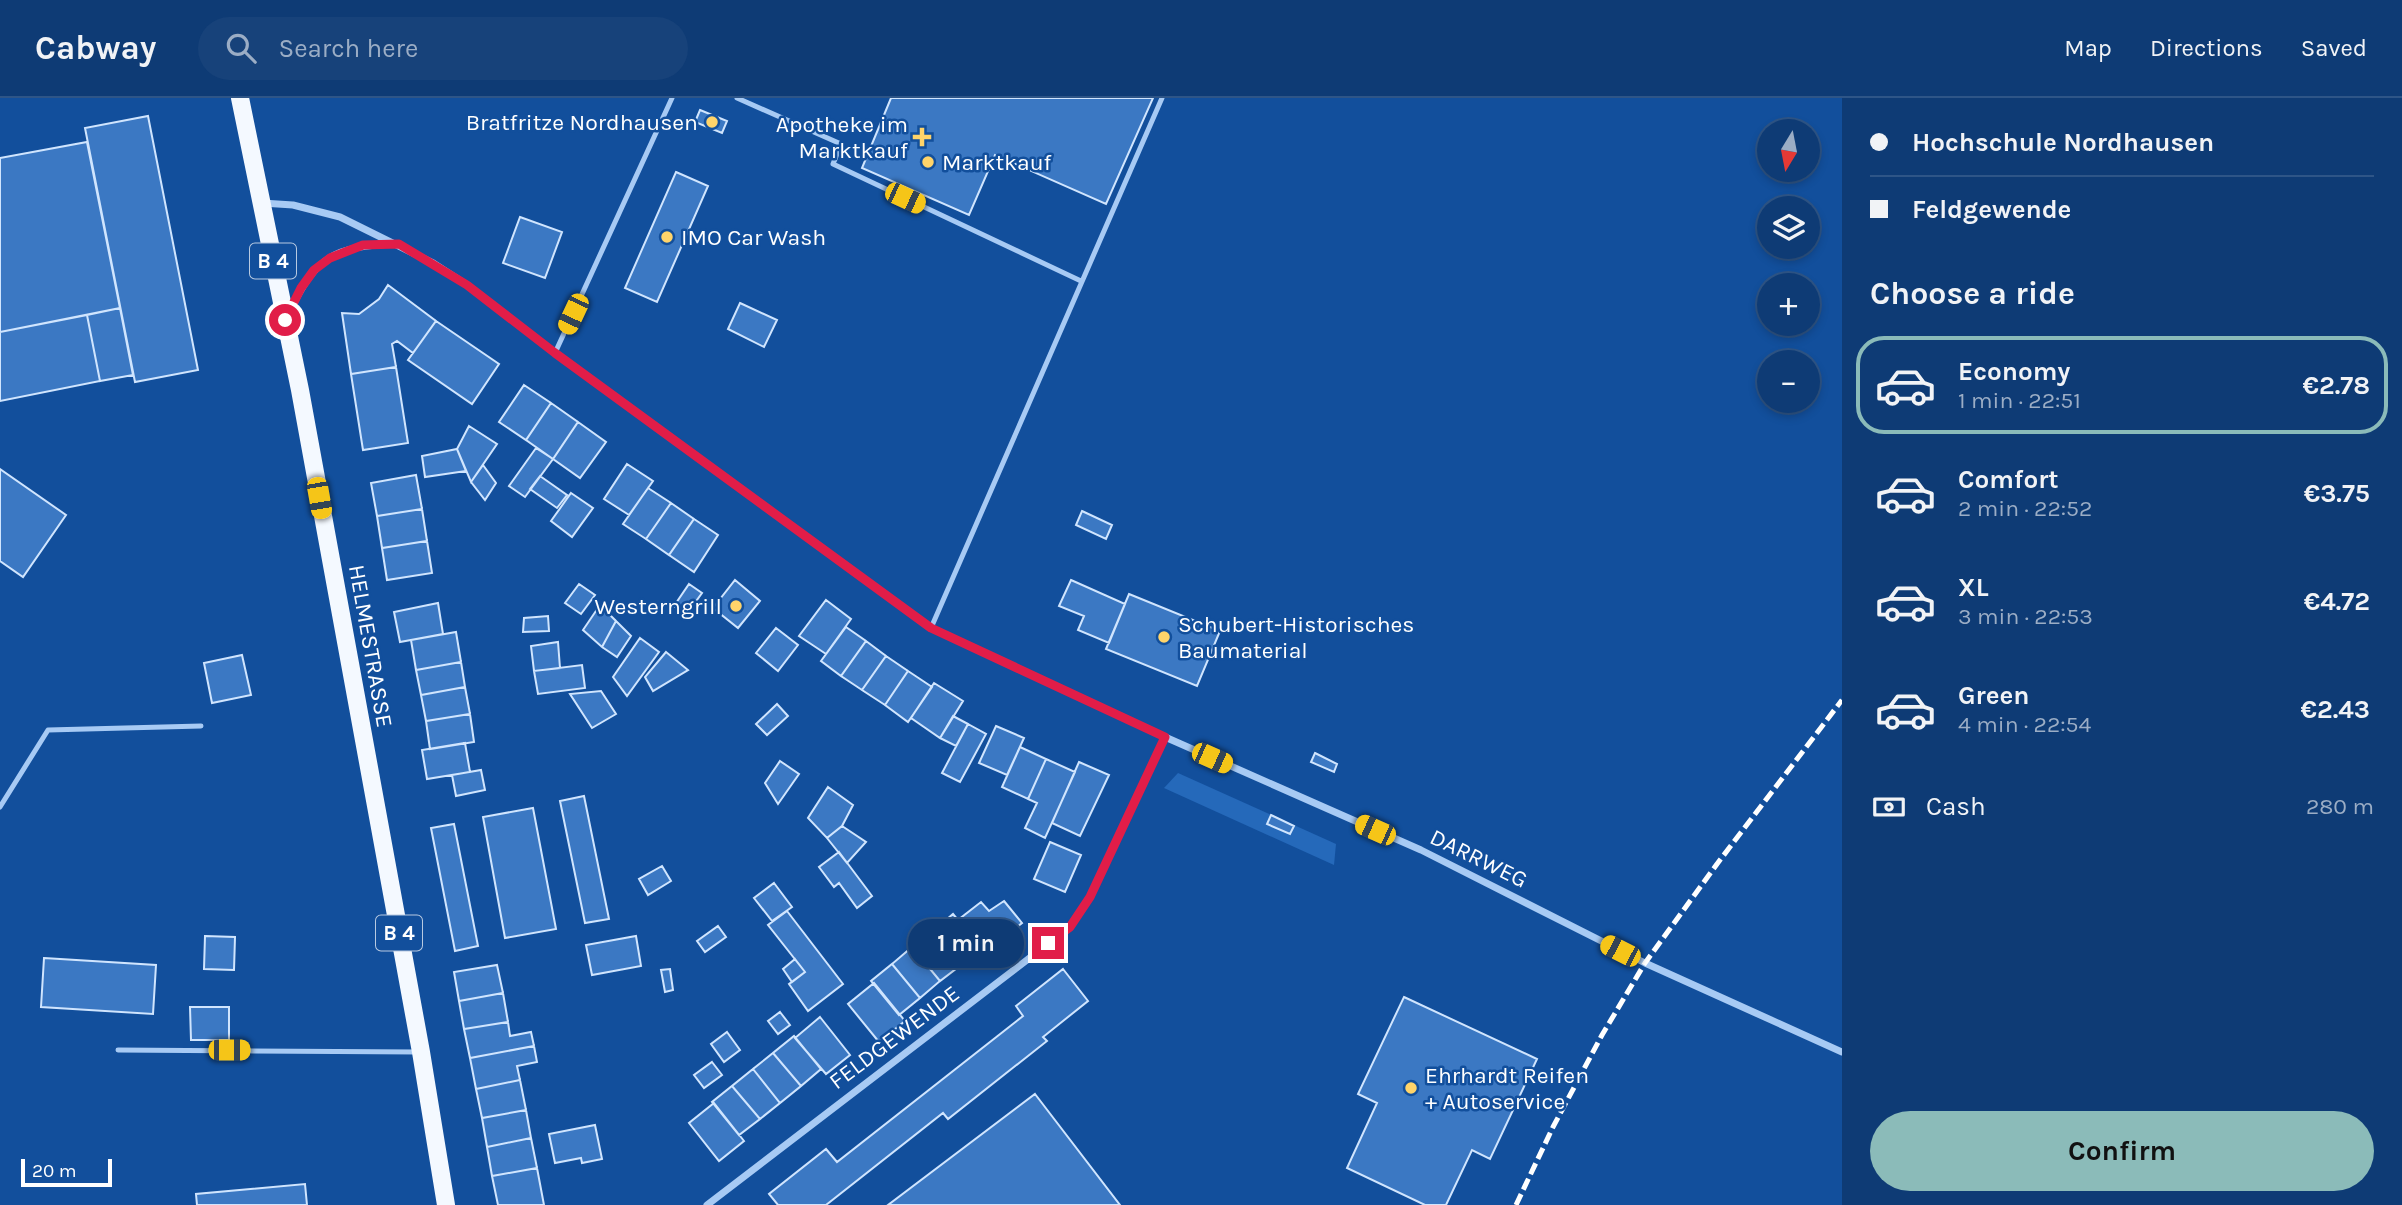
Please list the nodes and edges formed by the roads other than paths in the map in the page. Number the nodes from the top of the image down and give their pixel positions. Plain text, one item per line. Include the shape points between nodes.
1 (240, 98) edge
2 (672, 98) edge
3 (737, 98) edge
4 (1162, 98) edge
5 (261, 202) junction
6 (399, 244) junction
7 (1081, 281) junction
8 (285, 320) junction
9 (555, 353) junction
10 (931, 628) junction
11 (201, 726) dead end
12 (1165, 737) junction
13 (0, 807) edge
14 (118, 1050) dead end
15 (421, 1052) junction
16 (1842, 1052) edge
17 (446, 1205) edge
18 (707, 1205) edge

1 - 5 main road, HELMESTRASSE / B 4
2 - 9 lane
3 - 7 lane via 841,144 833,164
4 - 7 lane
5 - 6 street, DARRWEG via 340,216
5 - 8 main road, HELMESTRASSE / B 4
6 - 8 street via 363,245 330,258 314,270
6 - 9 street, DARRWEG via 467,285
7 - 10 lane
8 - 15 main road, HELMESTRASSE / B 4
9 - 10 street, DARRWEG
10 - 12 street, DARRWEG
11 - 13 lane via 48,730
12 - 16 street, DARRWEG via 1421,850 1645,963
12 - 18 street, FELDGEWENDE via 1090,897 1070,927
14 - 15 lane
15 - 17 main road, HELMESTRASSE / B 4

